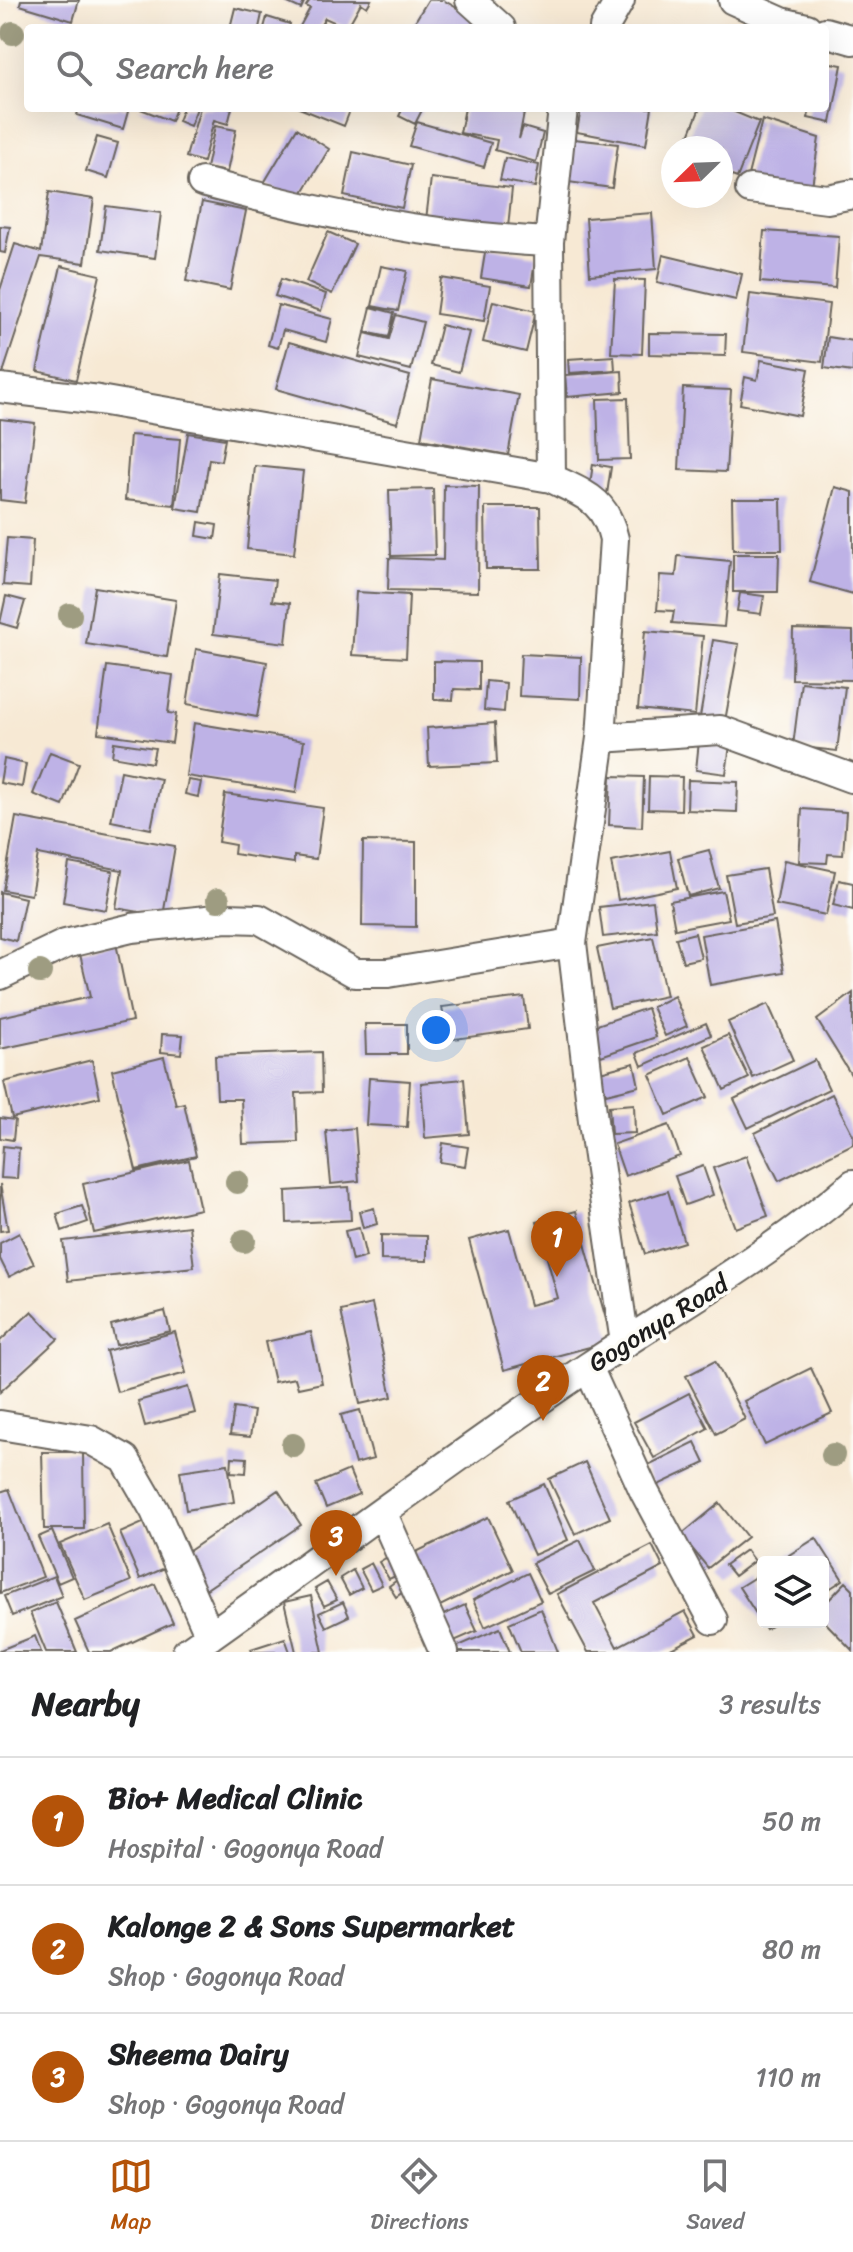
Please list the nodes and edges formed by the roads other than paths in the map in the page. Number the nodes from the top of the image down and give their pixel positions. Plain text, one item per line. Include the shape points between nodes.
1 (470, 0) edge
2 (620, 0) edge
3 (733, 0) edge
4 (497, 24) edge
5 (606, 24) edge
6 (790, 24) edge
7 (829, 33) edge
8 (853, 40) edge
9 (563, 112) edge
10 (202, 182) dead end
11 (750, 189) dead end
12 (853, 194) edge
13 (549, 242) junction
14 (0, 388) edge
15 (551, 478) junction
16 (601, 738) junction
17 (851, 778) edge
18 (572, 943) junction
19 (0, 975) edge
20 (853, 1184) edge
21 (625, 1343) junction
22 (588, 1367) junction
23 (0, 1425) edge
24 (383, 1514) junction
25 (713, 1620) dead end
26 (199, 1644) edge
27 (444, 1652) edge

1 - 4 street
2 - 5 street
3 - 6 street
7 - 8 street
9 - 13 street
10 - 13 street via 312,211 435,234
11 - 12 street via 827,199
13 - 15 street
14 - 15 street via 99,400
15 - 16 street via 594,500 609,517 614,539
16 - 17 street via 720,730
16 - 18 street
18 - 19 street via 388,973 355,973 259,919 226,918 132,928 65,944
18 - 21 street
20 - 21 street, Gogonya Road via 757,1260
21 - 22 street, Gogonya Road
22 - 24 street, Gogonya Road
22 - 25 street via 644,1491
23 - 26 street via 91,1440 125,1459 155,1511
24 - 26 street, Gogonya Road
24 - 27 street

